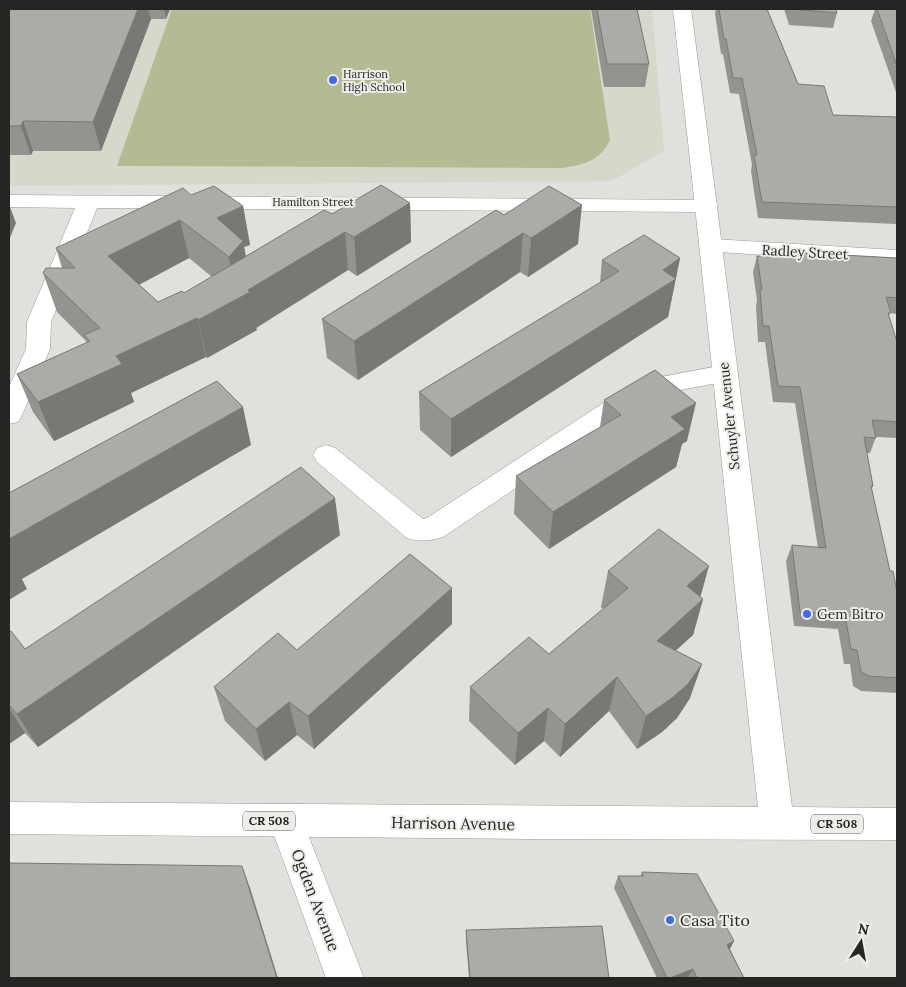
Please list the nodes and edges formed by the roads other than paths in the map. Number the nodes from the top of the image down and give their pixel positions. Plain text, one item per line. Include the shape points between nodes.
1 (682, 9) edge
2 (9, 201) edge
3 (88, 201) junction
4 (706, 206) junction
5 (712, 246) junction
6 (897, 257) edge
7 (724, 374) junction
8 (9, 415) edge
9 (326, 455) dead end
10 (9, 818) edge
11 (286, 821) junction
12 (777, 824) junction
13 (897, 824) edge
14 (345, 978) edge

1 - 4 main road, Schuyler Avenue
2 - 3 main road, Hamilton Street
3 - 4 main road, Hamilton Street
3 - 8 main road via 39,322 38,349
4 - 5 main road, Schuyler Avenue
5 - 6 main road, Radley Street
5 - 7 main road, Schuyler Avenue
7 - 9 main road via 670,383 617,407 433,529 417,530
7 - 12 main road, Schuyler Avenue
10 - 11 main road, Harrison Avenue / CR 508
11 - 12 main road, Harrison Avenue / CR 508
11 - 14 main road, Ogden Avenue
12 - 13 main road, Harrison Avenue / CR 508

